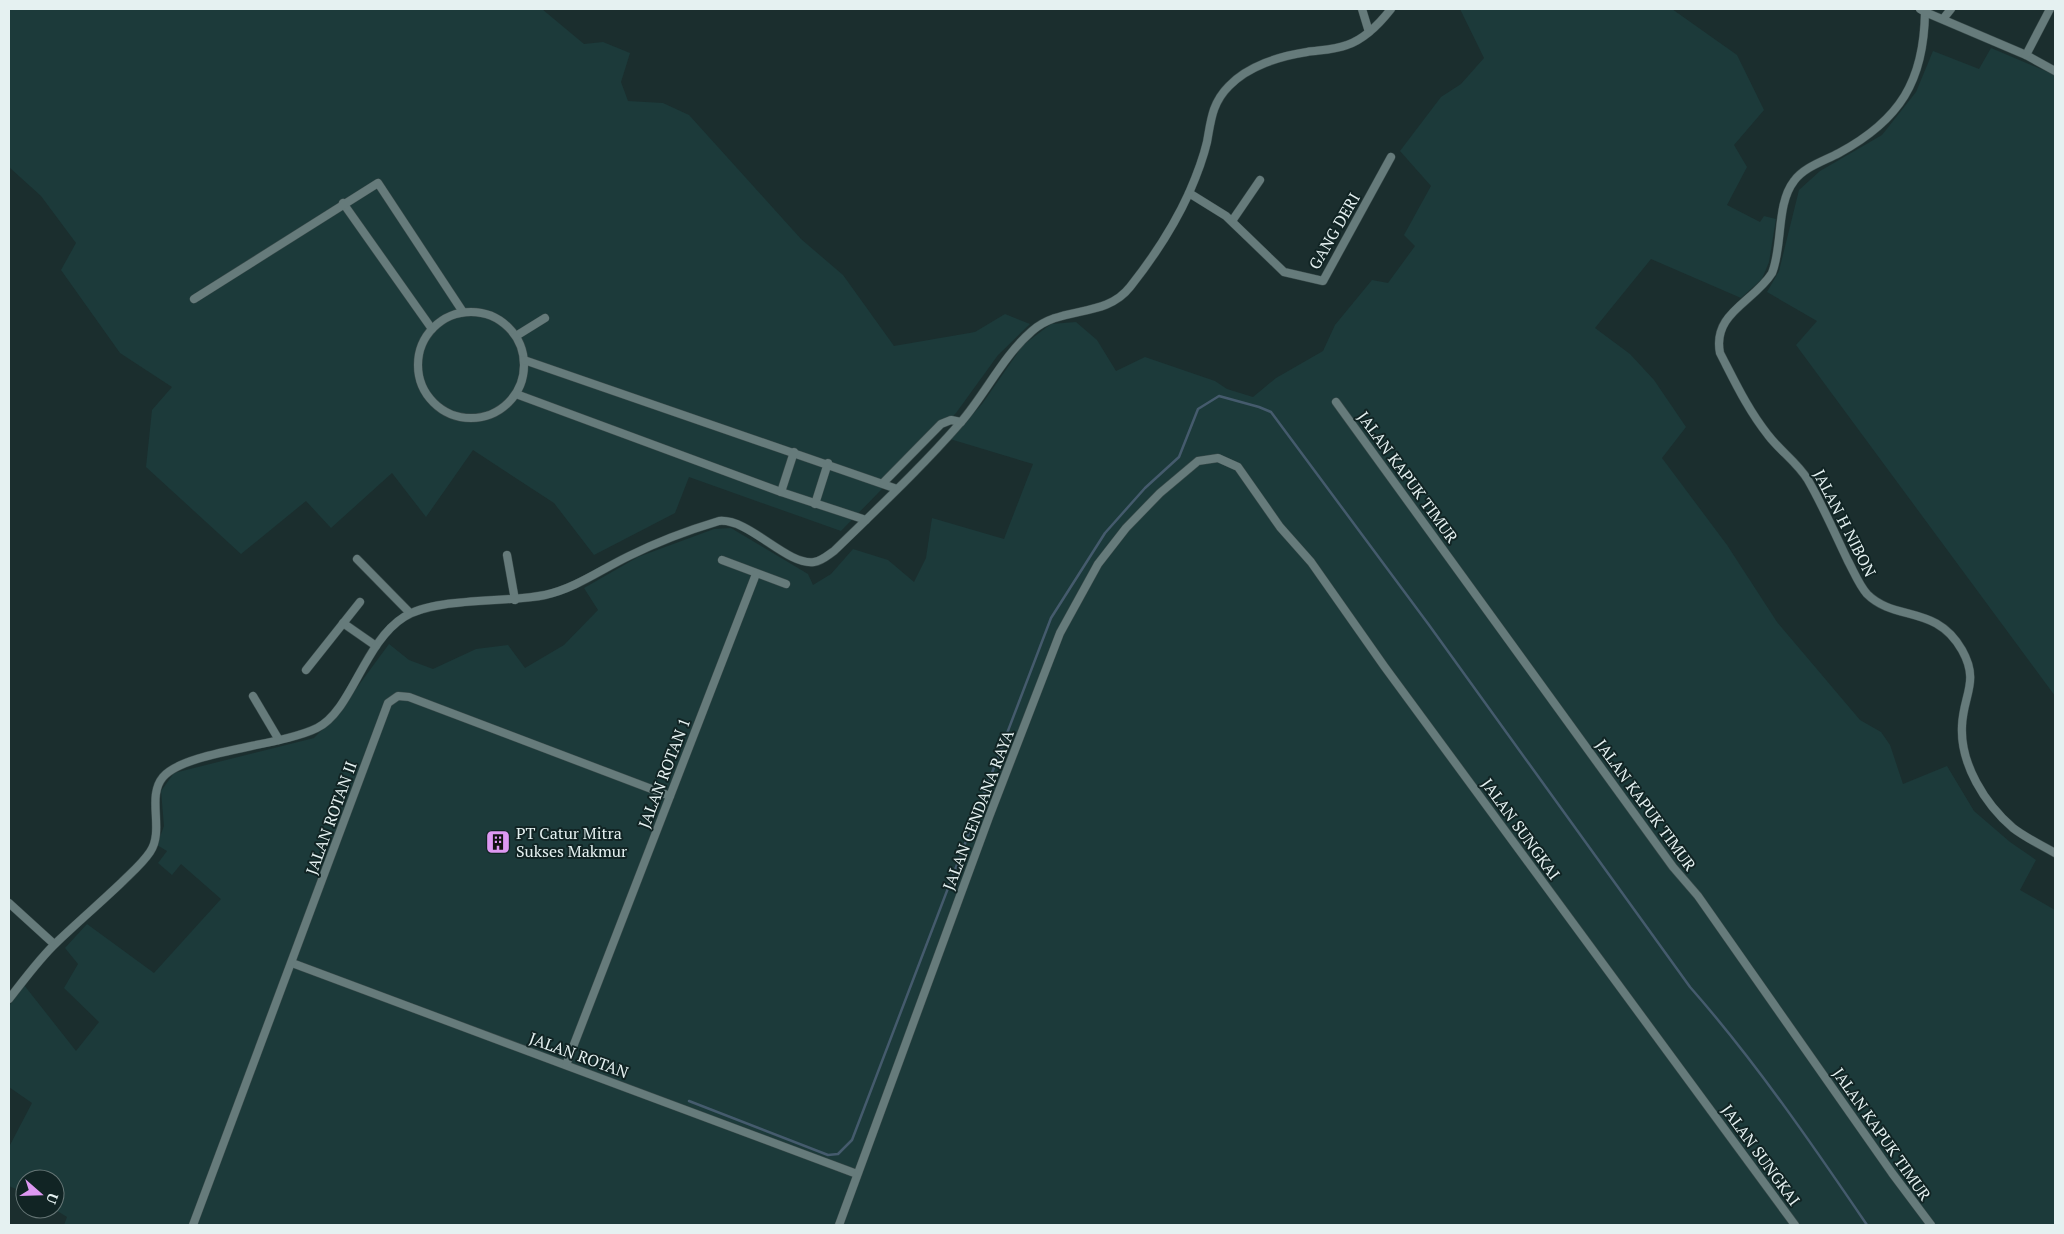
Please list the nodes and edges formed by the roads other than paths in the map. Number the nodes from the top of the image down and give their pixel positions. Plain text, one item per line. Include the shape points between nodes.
1 (1362, 9) edge
2 (1391, 9) edge
3 (1952, 9) edge
4 (2050, 9) edge
5 (1922, 10) edge
6 (1944, 19) junction
7 (1369, 32) junction
8 (2026, 55) junction
9 (2055, 71) edge
10 (1391, 157) dead end
11 (1260, 180) dead end
12 (1189, 193) junction
13 (343, 203) junction
14 (1232, 221) junction
15 (194, 298) dead end
16 (463, 312) junction
17 (545, 318) dead end
18 (432, 329) junction
19 (516, 336) junction
20 (524, 360) junction
21 (516, 394) junction
22 (1336, 402) dead end
23 (961, 422) junction
24 (794, 452) junction
25 (1218, 458) joint
26 (828, 464) junction
27 (883, 483) junction
28 (897, 488) junction
29 (780, 492) junction
30 (815, 504) junction
31 (866, 520) junction
32 (507, 555) dead end
33 (357, 559) dead end
34 (722, 560) dead end
35 (756, 574) junction
36 (786, 584) dead end
37 (516, 600) junction
38 (360, 602) dead end
39 (410, 613) junction
40 (343, 623) junction
41 (376, 646) junction
42 (306, 670) dead end
43 (254, 696) dead end
44 (279, 740) junction
45 (670, 796) junction
46 (2055, 853) edge
47 (9, 902) edge
48 (54, 944) junction
49 (292, 963) junction
50 (9, 999) edge
51 (566, 1065) junction
52 (857, 1174) junction
53 (193, 1225) edge
54 (839, 1225) edge
55 (1795, 1225) edge
56 (1931, 1225) edge

1 - 7 street
2 - 7 street
3 - 6 street
4 - 8 street
5 - 6 street
5 - 46 street, JALAN H NIBON via 1922,56 1900,104 1866,136 1794,181 1786,196 1772,273 1726,320 1720,332 1720,353 1750,410 1809,482 1866,592 1883,604 1938,624 1961,647 1972,672 1962,725 1963,753 1968,766 2004,820 2024,836
6 - 8 street
7 - 12 street via 1347,45 1283,57 1240,76 1213,108 1202,159
8 - 9 street
10 - 14 street, GANG DERI via 1323,280 1284,272
11 - 14 street
12 - 14 street, GANG DERI
12 - 23 street via 1163,241 1118,300 1099,309 1047,320 1034,329
13 - 15 street
13 - 16 street via 376,183 380,184
13 - 18 street
16 - 18 street via 446,318
16 - 19 street via 480,312 497,318
17 - 19 street
18 - 21 street via 423,343 418,369 427,394 438,407 462,418 480,418 496,412
19 - 20 street
20 - 21 street via 523,378
20 - 24 street
21 - 29 street
22 - 56 street, JALAN KAPUK TIMUR via 1673,867 1698,896
23 - 27 street via 951,420 941,424
23 - 28 street
24 - 26 street
24 - 29 street
25 - 52 street, JALAN CENDANA RAYA via 1198,461 1126,528 1098,564 1060,633
25 - 55 street, JALAN SUNGKAI via 1238,467 1280,527 1310,562
26 - 27 street
26 - 30 street
27 - 28 street
28 - 31 street
29 - 30 street
30 - 31 street
31 - 37 street via 834,551 813,562 802,561 735,523 720,521 630,555 575,585
32 - 37 street
33 - 39 street
34 - 35 street
35 - 36 street
35 - 45 street, JALAN ROTAN 1
37 - 39 street via 454,604
38 - 40 street
39 - 41 street via 392,626
40 - 41 street
40 - 42 street
41 - 44 street via 329,720 314,730
43 - 44 street
44 - 48 street via 189,762 164,776 156,789 157,832 150,853
45 - 49 street, JALAN ROTAN II via 409,697 398,696 388,703
45 - 51 street, JALAN ROTAN 1
47 - 48 street
48 - 50 street
49 - 51 street, JALAN ROTAN
49 - 53 street, JALAN ROTAN II
51 - 52 street, JALAN ROTAN
52 - 54 street, JALAN CENDANA RAYA

